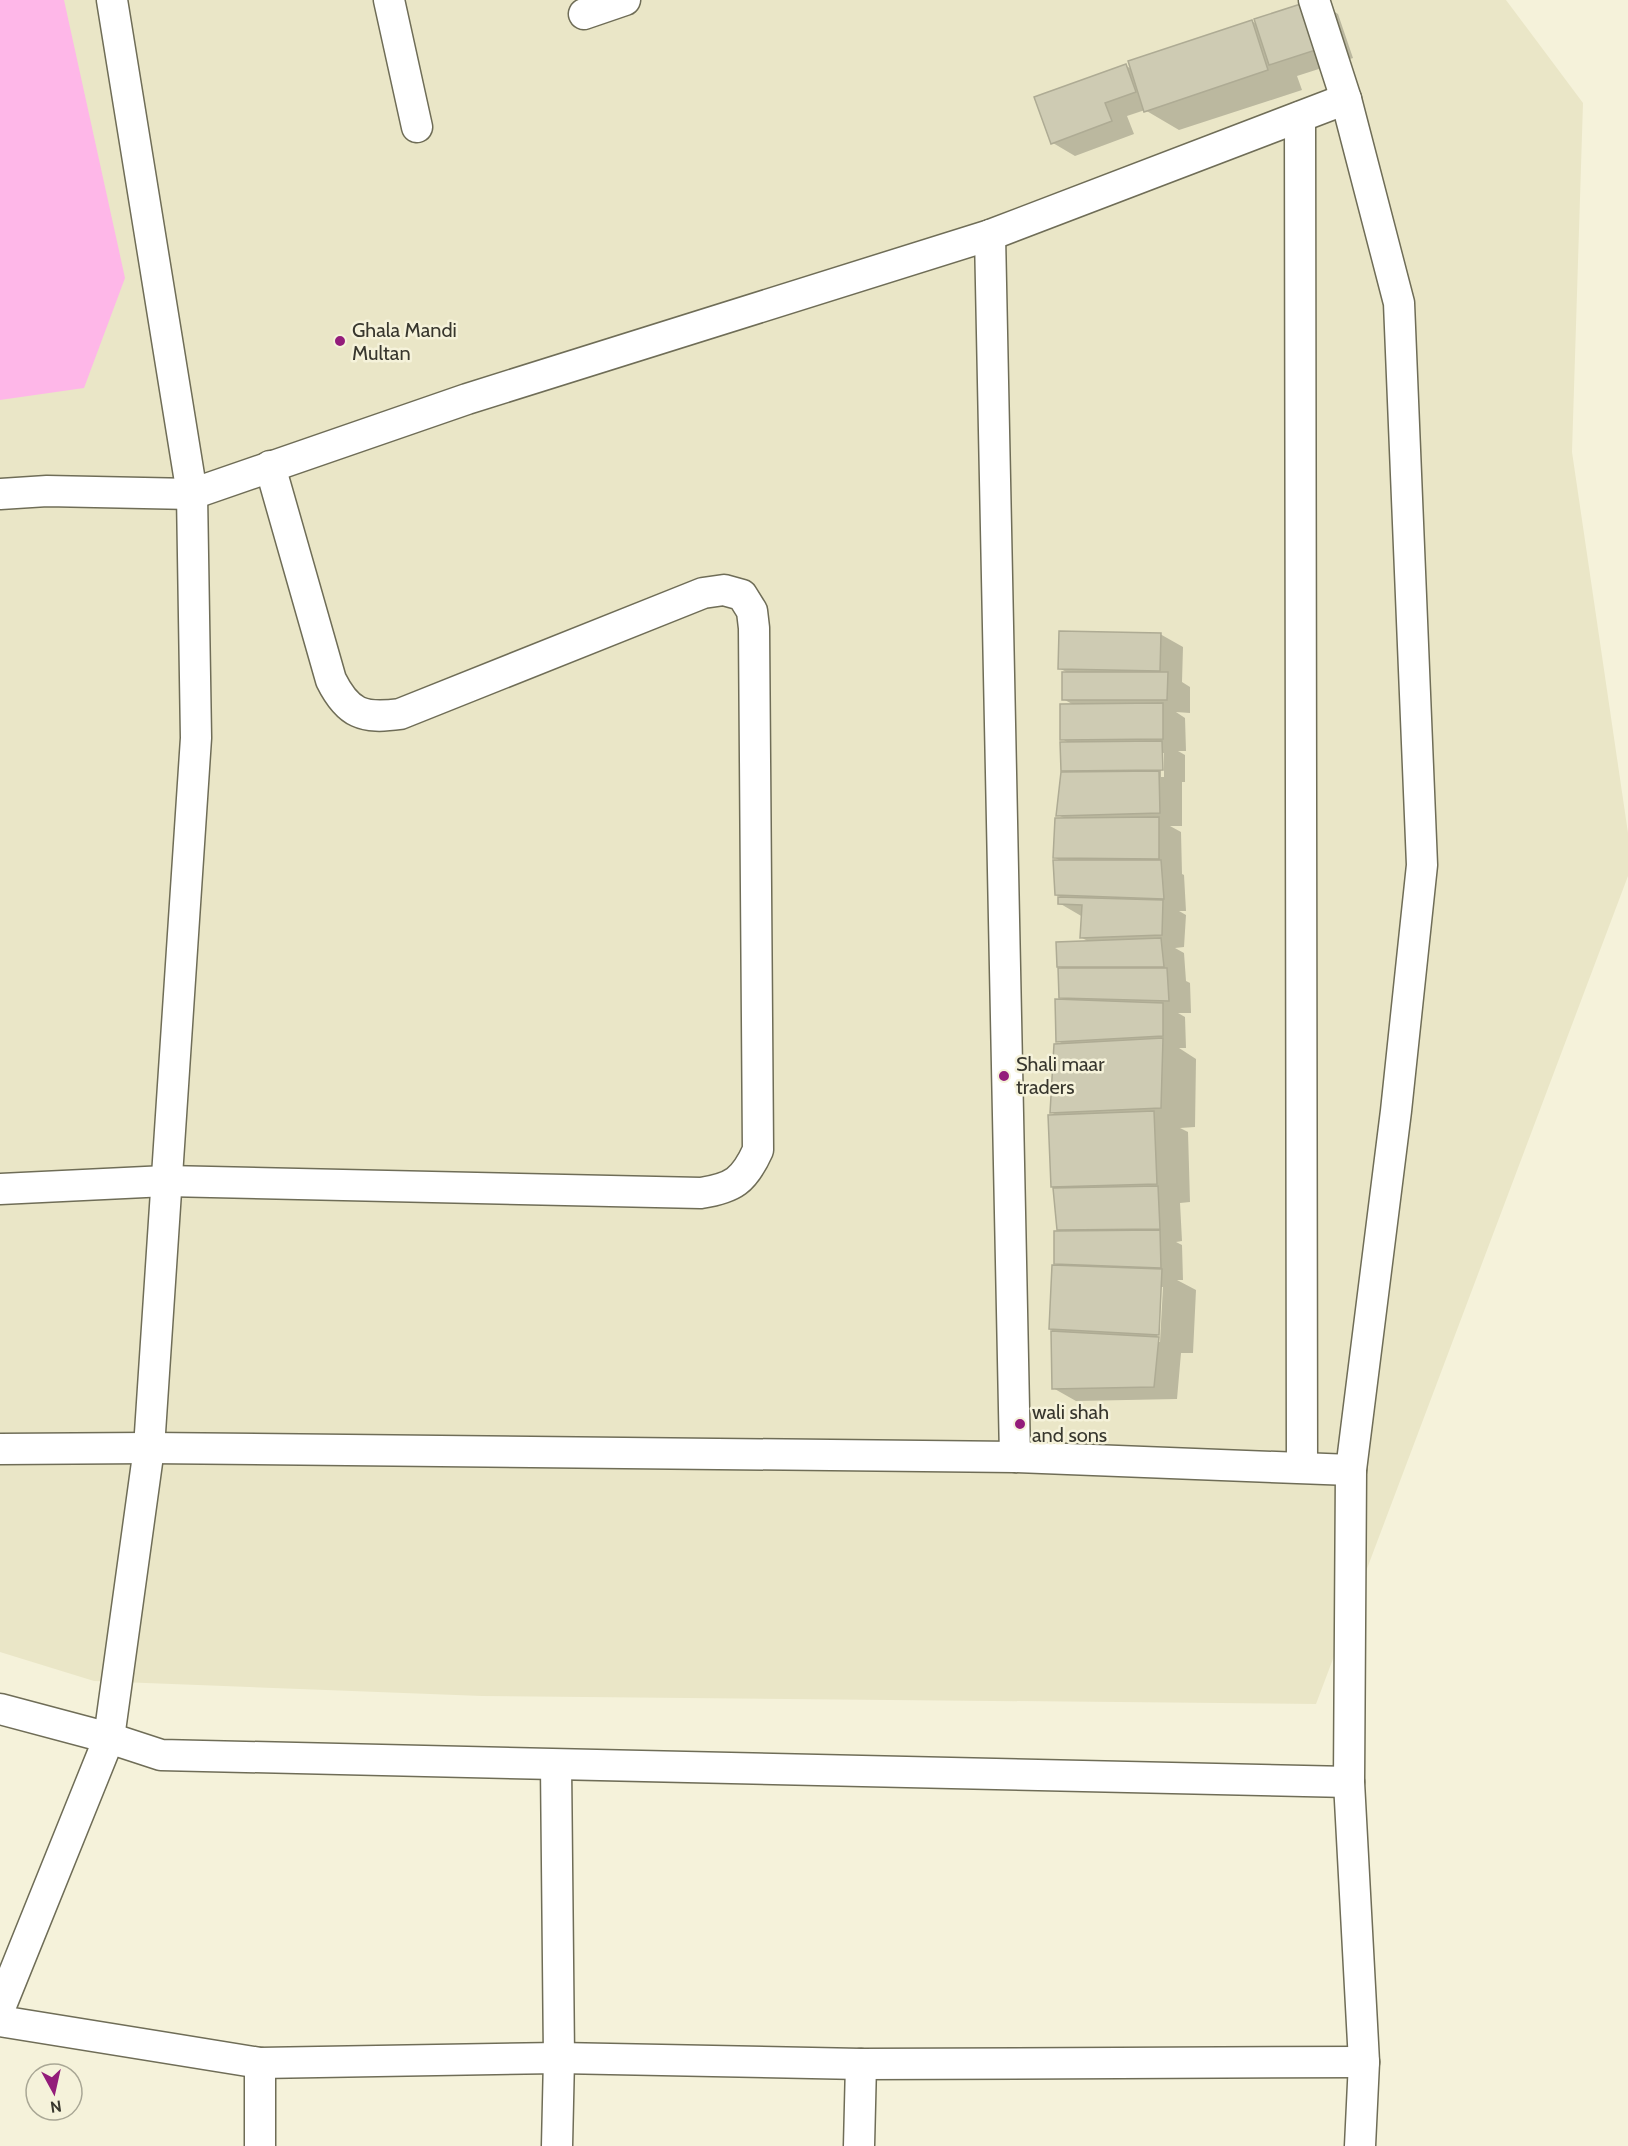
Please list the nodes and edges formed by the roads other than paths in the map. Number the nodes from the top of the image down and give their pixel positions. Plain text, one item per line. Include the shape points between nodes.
1 (112, 0) edge
2 (389, 0) edge
3 (625, 0) edge
4 (1314, 0) edge
5 (584, 14) dead end
6 (1346, 99) junction
7 (1300, 117) junction
8 (417, 127) dead end
9 (990, 235) junction
10 (270, 466) junction
11 (0, 494) edge
12 (192, 494) junction
13 (166, 1181) junction
14 (0, 1189) edge
15 (149, 1448) junction
16 (0, 1449) edge
17 (1015, 1457) junction
18 (1302, 1467) junction
19 (1351, 1470) junction
20 (0, 1709) edge
21 (109, 1738) junction
22 (556, 1765) junction
23 (1349, 1782) junction
24 (0, 2008) edge
25 (0, 2021) edge
26 (560, 2058) junction
27 (1364, 2062) junction
28 (260, 2063) junction
29 (861, 2064) junction
30 (260, 2146) edge
31 (557, 2146) edge
32 (859, 2146) edge
33 (1360, 2146) edge

1 - 12 street
2 - 8 street
3 - 5 street
4 - 6 street
6 - 7 street
6 - 19 street via 1399,303 1422,865 1395,1123
7 - 9 street
7 - 18 street
9 - 10 street via 467,399
9 - 17 street
10 - 12 street
10 - 13 street via 332,680 340,698 352,709 376,717 400,714 704,593 724,590 742,595 752,611 754,628 758,1150 738,1182 722,1190 701,1193
11 - 12 street
12 - 13 street via 196,738
13 - 14 street
13 - 15 street
15 - 16 street
15 - 17 street
15 - 21 street
17 - 18 street
18 - 19 street
19 - 23 street
20 - 21 street
21 - 22 street via 161,1755
21 - 24 street
22 - 23 street
22 - 26 street
23 - 27 street
25 - 28 street
26 - 28 street
26 - 29 street
26 - 31 street
27 - 29 street
27 - 33 street
28 - 30 street
29 - 32 street

